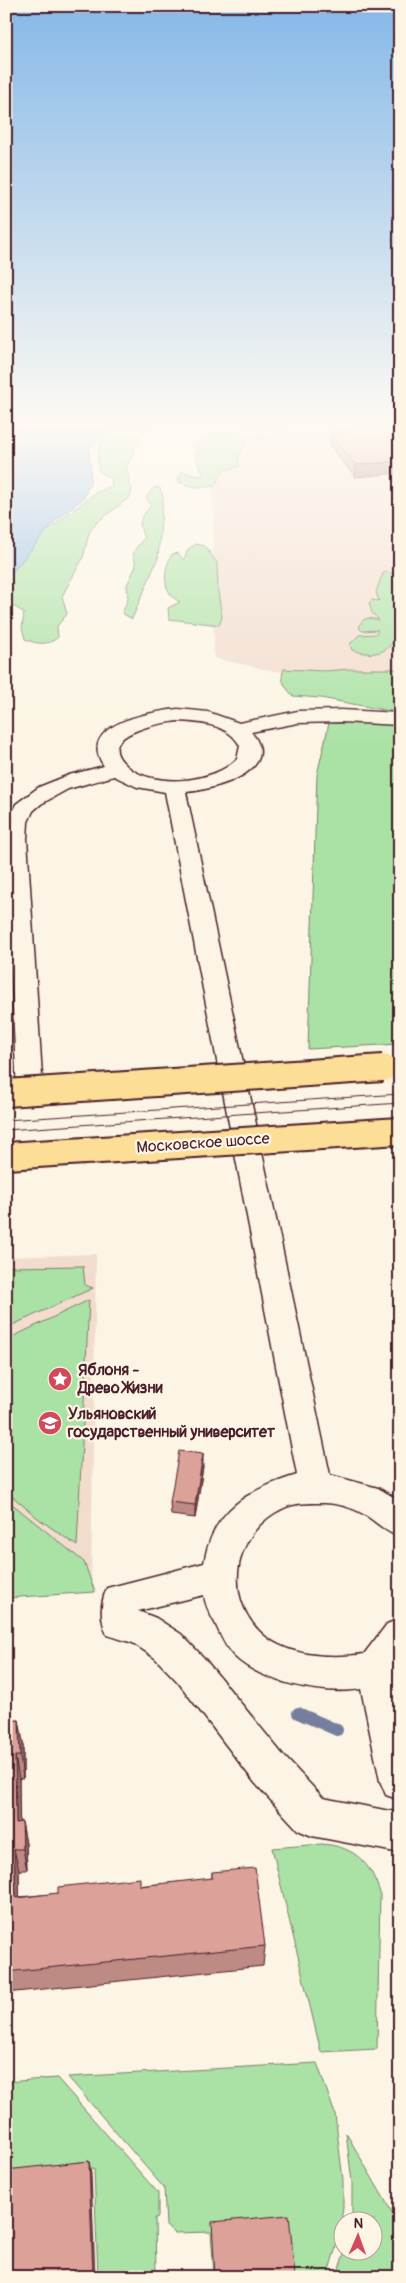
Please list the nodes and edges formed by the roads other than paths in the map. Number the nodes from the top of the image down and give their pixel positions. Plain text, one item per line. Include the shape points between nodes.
1 (400, 719) edge
2 (237, 730) junction
3 (118, 769) junction
4 (174, 786) junction
5 (383, 1068) dead end
6 (18, 1093) edge
7 (400, 1131) edge
8 (6, 1156) edge
9 (316, 1488) junction
10 (400, 1522) edge
11 (220, 1575) junction
12 (400, 1636) edge
13 (375, 1669) junction
14 (400, 1781) edge
15 (400, 1833) edge

1 - 2 street via 298,717
2 - 3 street via 226,723 195,716 159,716 141,720 115,735 109,744 107,754
2 - 4 street via 246,738 250,748 249,758 242,767 214,782
3 - 4 street via 136,779
3 - 6 street via 78,778 47,790 27,805 18,818
4 - 9 street
5 - 6 main road, bridge
7 - 8 main road, Московское шоссе, bridge
9 - 10 street via 364,1498 384,1507
9 - 11 street via 295,1489 266,1499 245,1514 232,1530 223,1553
11 - 13 street via 220,1594 227,1615 248,1645 280,1663 307,1671 334,1675
11 - 15 street via 120,1599 120,1623 142,1630 168,1646 191,1670 268,1769 312,1816
12 - 13 street
13 - 14 street

